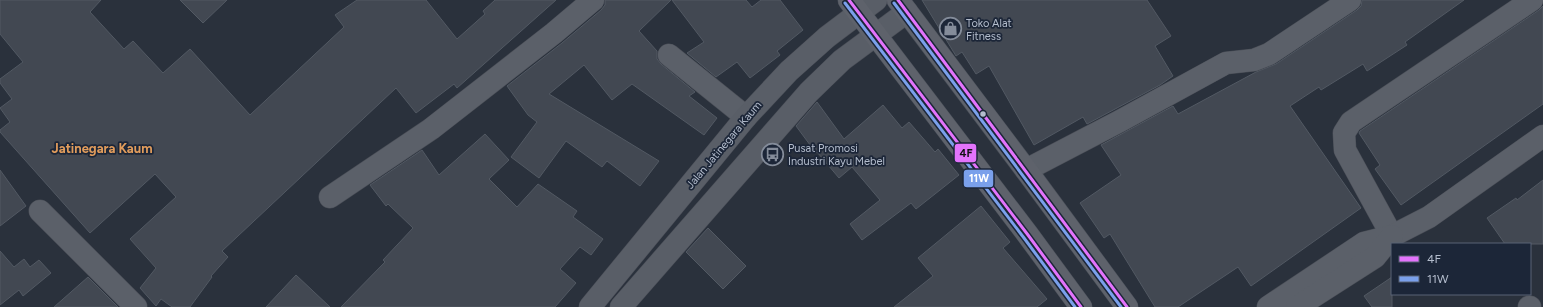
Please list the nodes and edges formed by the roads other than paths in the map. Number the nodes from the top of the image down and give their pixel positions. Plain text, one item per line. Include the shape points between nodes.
1 (593, 0) edge
2 (1350, 0) edge
3 (1532, 0) edge
4 (861, 4) edge
5 (902, 6) edge
6 (876, 34) junction
7 (668, 56) dead end
8 (746, 117) junction
9 (1543, 136) edge
10 (1026, 170) junction
11 (330, 197) dead end
12 (40, 211) dead end
13 (1392, 236) junction
14 (136, 307) edge
15 (590, 307) edge
16 (621, 307) edge
17 (1081, 307) edge
18 (1127, 307) edge
19 (1268, 307) edge
20 (1297, 307) edge

1 - 11 street via 431,129
2 - 10 street via 1269,54 1254,60 1226,63
3 - 13 street via 1351,122 1344,133 1345,150
4 - 6 main road
4 - 8 street, Jalan Jatinegara Kaum via 789,71
5 - 6 street
5 - 10 main road
6 - 16 street via 842,60 809,92
6 - 17 main road
7 - 8 street
8 - 15 street, Jalan Jatinegara Kaum
9 - 13 street via 1429,217
10 - 18 main road
12 - 14 street
13 - 19 street via 1364,243
13 - 20 street via 1376,257

